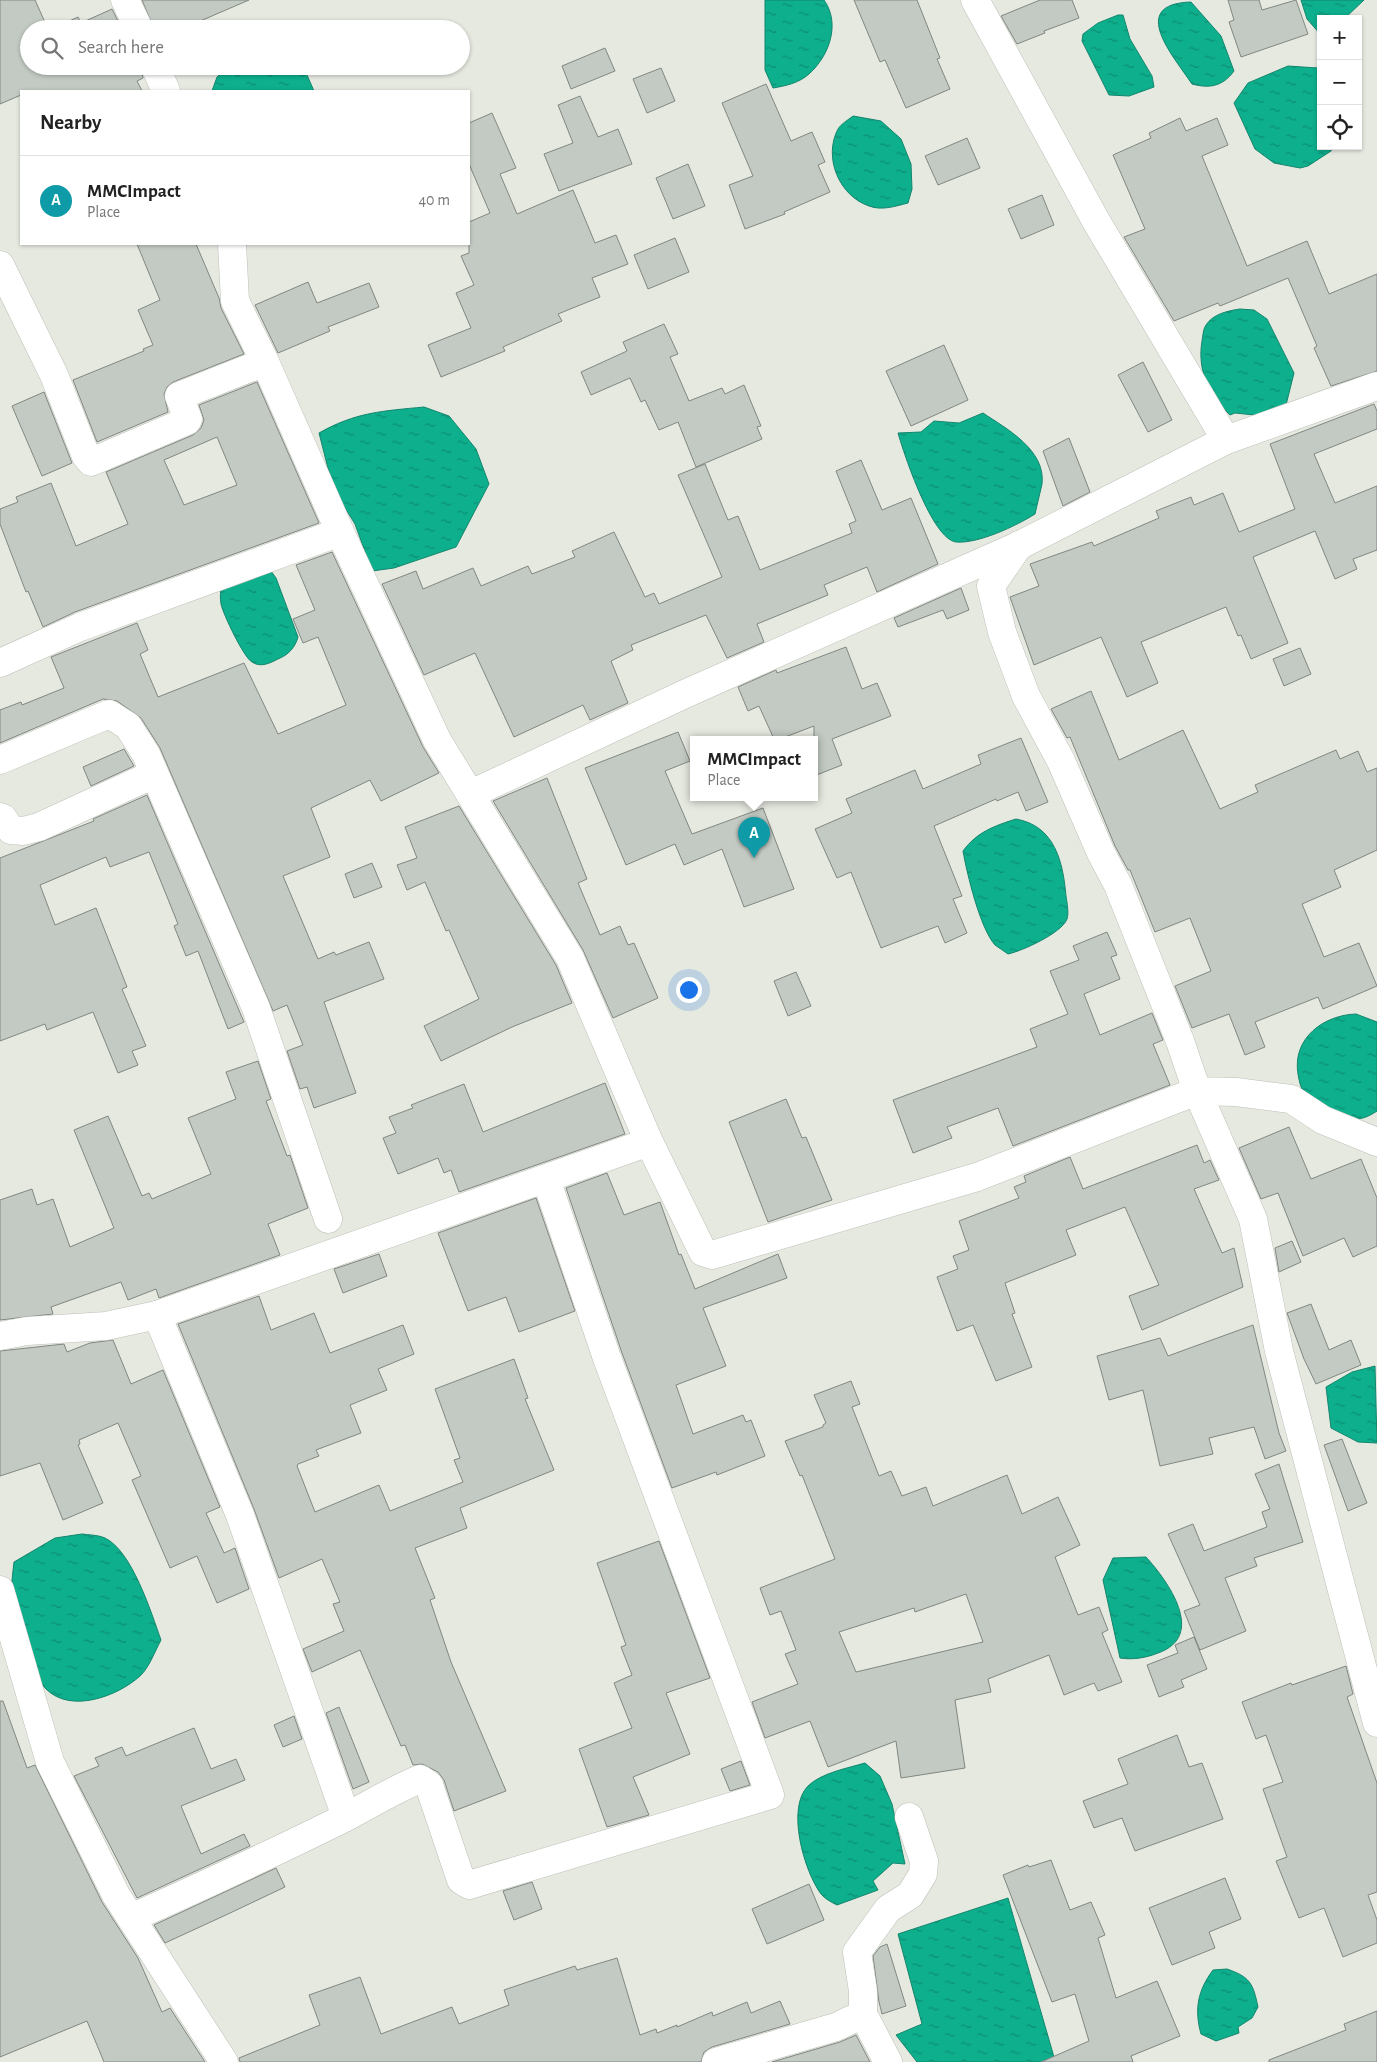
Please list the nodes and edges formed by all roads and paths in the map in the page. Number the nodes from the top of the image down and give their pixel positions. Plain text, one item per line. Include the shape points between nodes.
1 (125, 0) edge
2 (975, 0) edge
3 (135, 20) edge
4 (159, 75) edge
5 (166, 90) edge
6 (232, 245) edge
7 (0, 265) edge
8 (265, 362) junction
9 (1377, 386) edge
10 (1226, 440) junction
11 (340, 532) junction
12 (1020, 545) junction
13 (0, 663) edge
14 (0, 760) edge
15 (154, 774) junction
16 (471, 794) junction
17 (0, 817) edge
18 (1197, 1091) junction
19 (649, 1142) junction
20 (1377, 1142) edge
21 (546, 1180) junction
22 (328, 1219) dead end
23 (157, 1315) junction
24 (0, 1336) edge
25 (0, 1590) edge
26 (1377, 1723) edge
27 (909, 1817) dead end
28 (346, 1818) junction
29 (131, 1918) junction
30 (863, 2014) junction
31 (224, 2062) edge
32 (716, 2062) edge
33 (888, 2062) edge

1 - 3 street
2 - 10 street via 1096,220
4 - 5 street
6 - 8 street via 235,301
7 - 8 street via 54,375 91,462 187,422 179,396
8 - 11 street
9 - 10 street
10 - 12 street
11 - 13 street via 80,628
11 - 16 street via 438,740
12 - 16 street via 696,689
12 - 18 street via 991,586 1002,632 1026,696 1061,761 1118,884
14 - 15 street via 109,714 128,726
15 - 17 street via 39,827 11,830
15 - 22 street via 256,1008
16 - 19 street via 570,958
18 - 19 street via 977,1177 712,1255 703,1252
18 - 20 street via 1291,1099 1323,1120
18 - 26 street via 1253,1219 1279,1352
19 - 21 street
21 - 23 street
21 - 28 street via 607,1358 770,1795 468,1885 461,1880 429,1785 420,1779 393,1790
23 - 24 street via 106,1326
23 - 28 street via 240,1515
25 - 29 street via 50,1762 116,1895
27 - 30 street via 924,1861 923,1874 910,1895 888,1909 857,1952
28 - 29 street
29 - 31 street
30 - 32 street via 836,2027
30 - 33 street

